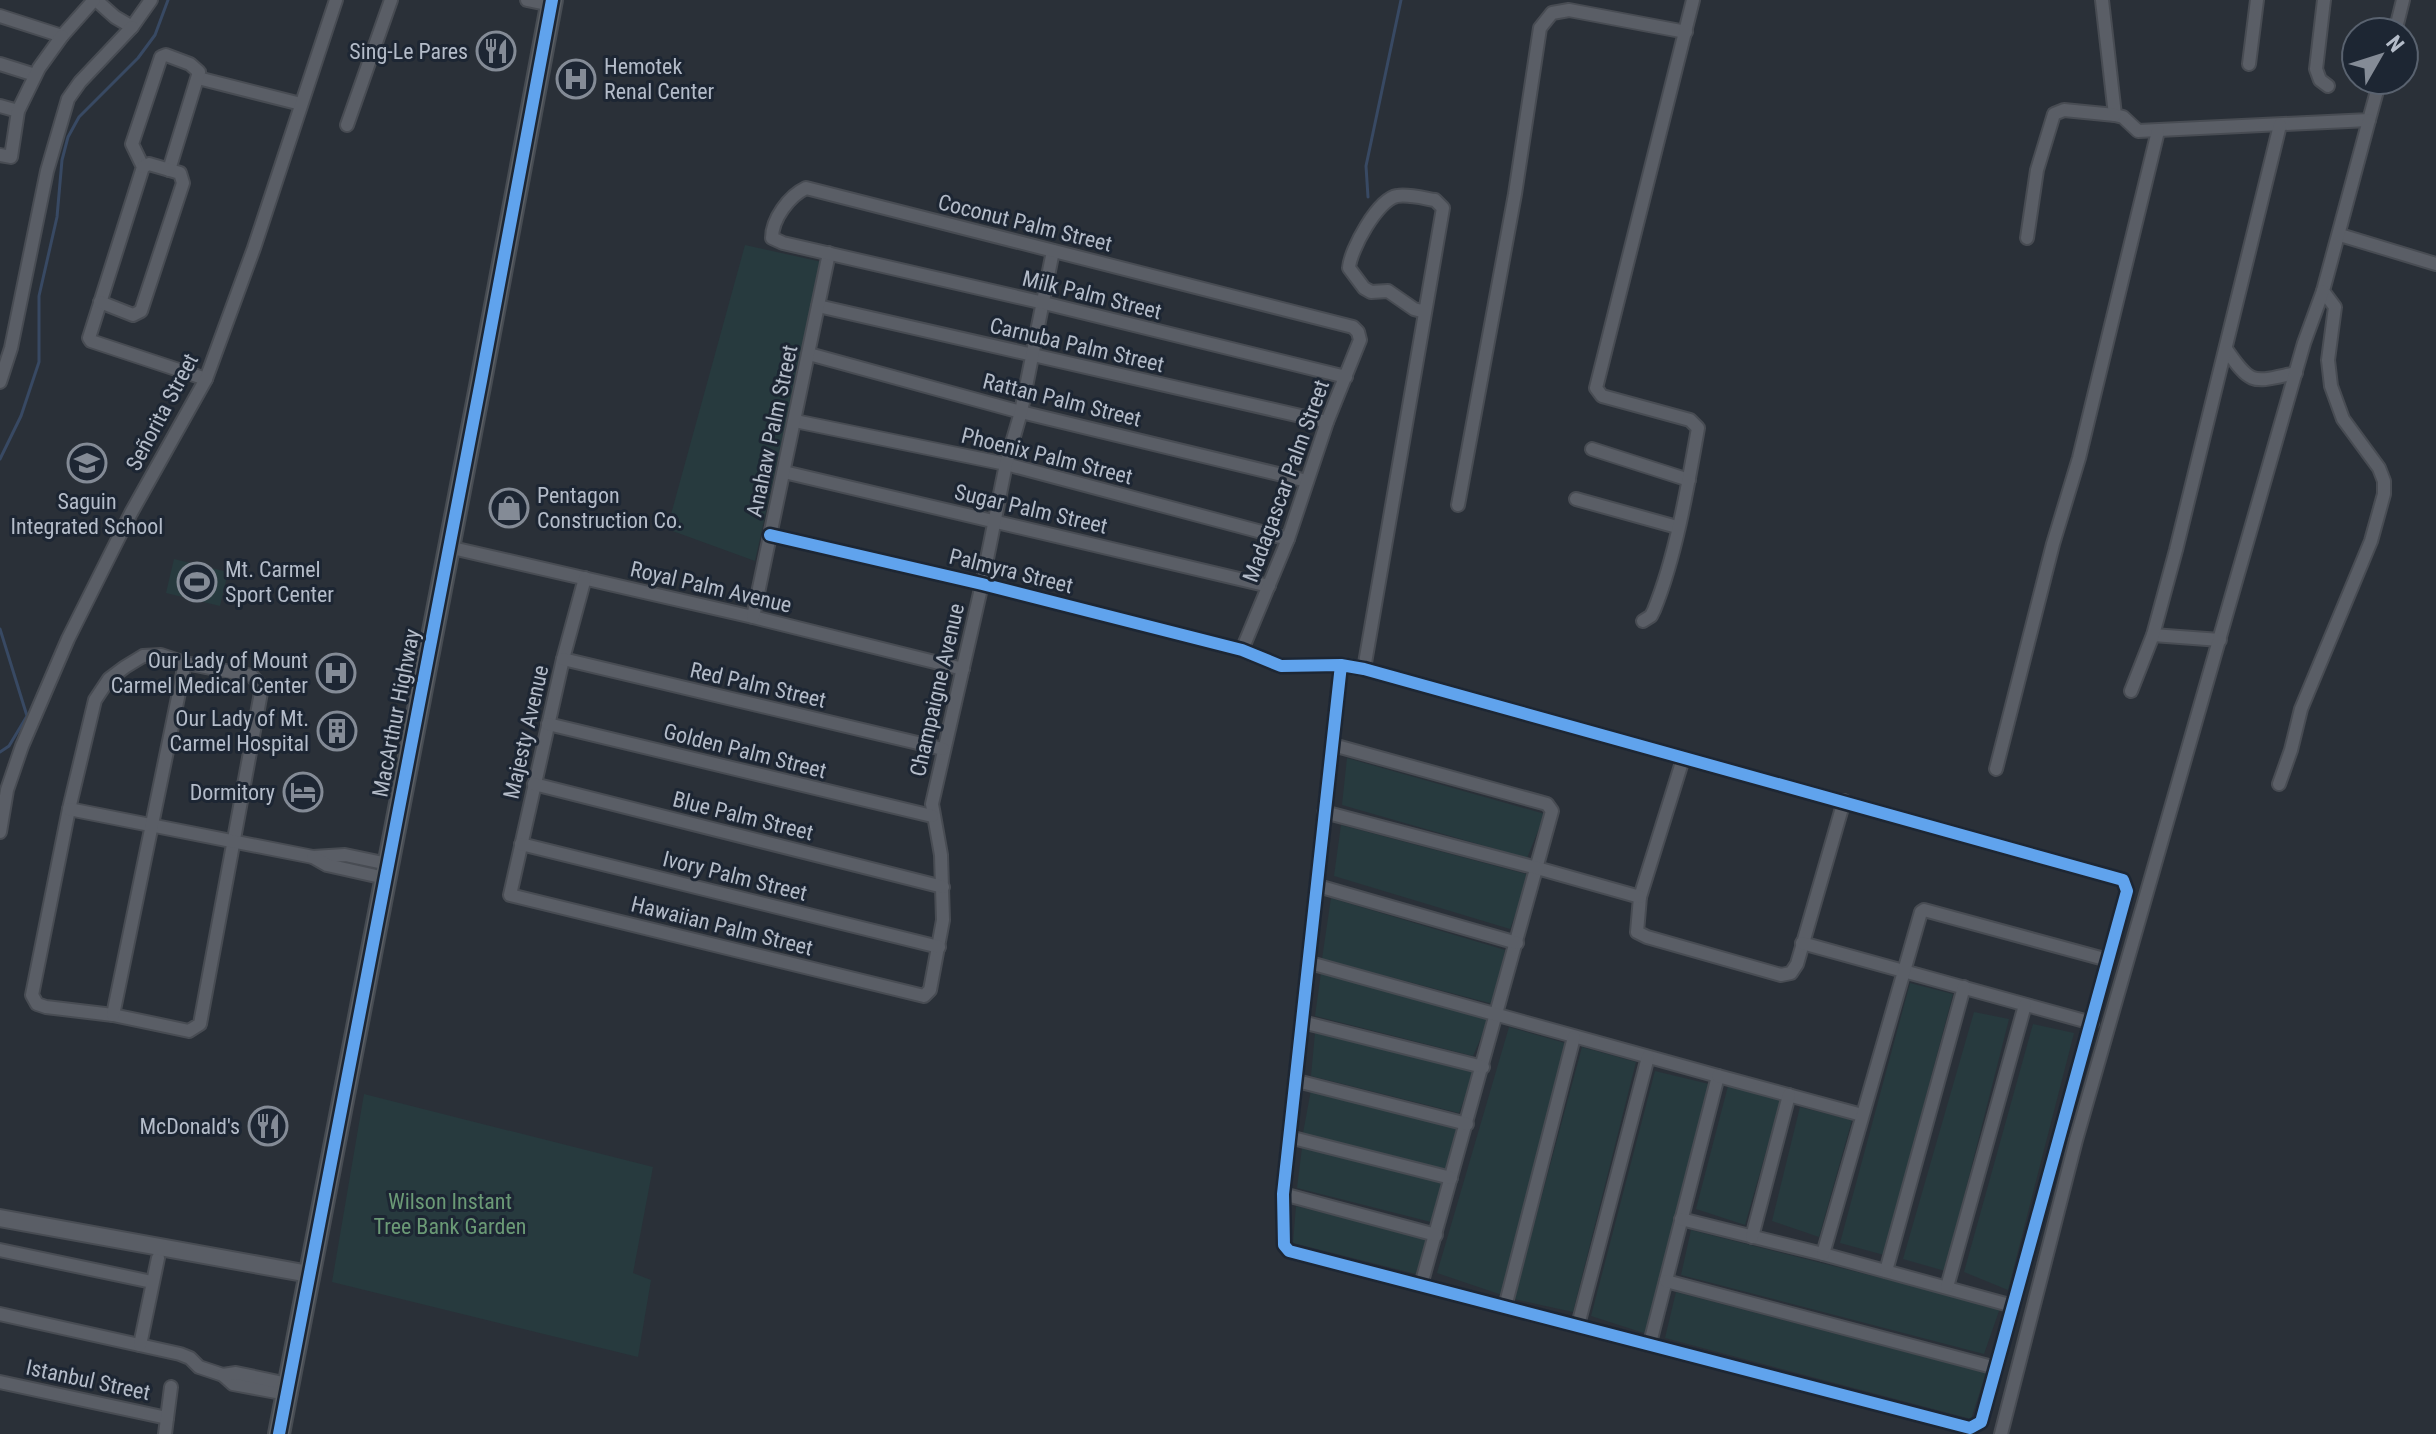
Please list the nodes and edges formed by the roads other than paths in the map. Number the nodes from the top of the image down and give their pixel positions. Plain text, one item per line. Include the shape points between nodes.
1 (95, 0) edge
2 (151, 0) edge
3 (336, 0) edge
4 (391, 0) edge
5 (527, 0) edge
6 (1693, 0) edge
7 (2102, 0) edge
8 (2257, 0) edge
9 (2324, 0) edge
10 (551, 2) edge
11 (0, 16) edge
12 (132, 27) junction
13 (1686, 32) junction
14 (62, 36) junction
15 (0, 64) edge
16 (2249, 64) dead end
17 (35, 75) junction
18 (198, 78) junction
19 (2328, 86) dead end
20 (2376, 96) edge
21 (301, 104) junction
22 (0, 106) edge
23 (18, 111) junction
24 (2115, 115) junction
25 (2369, 120) junction
26 (347, 125) dead end
27 (2280, 125) junction
28 (2158, 131) junction
29 (0, 155) edge
30 (143, 167) junction
31 (169, 170) junction
32 (2340, 235) junction
33 (2027, 238) dead end
34 (1053, 251) junction
35 (829, 253) junction
36 (2436, 264) edge
37 (2323, 291) junction
38 (100, 302) junction
39 (1044, 303) junction
40 (818, 306) junction
41 (1425, 312) junction
42 (1353, 327) joint
43 (2226, 349) junction
44 (809, 354) junction
45 (1033, 356) junction
46 (2296, 373) junction
47 (1346, 377) junction
48 (206, 379) junction
49 (0, 382) edge
50 (1021, 412) junction
51 (795, 421) junction
52 (1327, 422) junction
53 (1592, 449) dead end
54 (1006, 464) junction
55 (784, 472) junction
56 (1689, 480) junction
57 (1307, 481) junction
58 (1576, 499) dead end
59 (1458, 505) dead end
60 (995, 521) junction
61 (1677, 527) junction
62 (770, 535) junction
63 (1288, 539) junction
64 (448, 547) junction
65 (585, 578) junction
66 (982, 584) junction
67 (1269, 586) junction
68 (753, 617) junction
69 (1643, 621) dead end
70 (2153, 635) junction
71 (2220, 640) junction
72 (1242, 650) junction
73 (563, 659) junction
74 (185, 663) junction
75 (1341, 665) junction
76 (963, 669) junction
77 (1364, 669) junction
78 (2131, 691) dead end
79 (548, 724) junction
80 (1333, 745) junction
81 (943, 749) junction
82 (1683, 759) junction
83 (1996, 769) dead end
84 (534, 784) junction
85 (2279, 784) dead end
86 (1844, 801) junction
87 (69, 809) junction
88 (1324, 812) junction
89 (932, 816) junction
90 (151, 824) junction
91 (0, 832) edge
92 (235, 843) junction
93 (521, 844) junction
94 (1537, 868) junction
95 (386, 871) junction
96 (1318, 886) junction
97 (943, 887) junction
98 (510, 895) joint
99 (1640, 897) junction
100 (1517, 943) junction
101 (1802, 943) junction
102 (939, 947) junction
103 (2108, 960) junction
104 (1310, 963) junction
105 (1903, 970) junction
106 (1964, 987) junction
107 (924, 996) joint
108 (2025, 1005) junction
109 (113, 1015) junction
110 (1497, 1015) junction
111 (1302, 1022) junction
112 (2092, 1023) junction
113 (1574, 1037) junction
114 (1648, 1057) junction
115 (1483, 1067) junction
116 (1718, 1076) junction
117 (1297, 1081) junction
118 (1789, 1095) junction
119 (1862, 1115) junction
120 (1467, 1124) junction
121 (1289, 1137) junction
122 (1451, 1178) junction
123 (1283, 1194) junction
124 (0, 1218) edge
125 (1681, 1219) junction
126 (1436, 1235) junction
127 (1752, 1237) junction
128 (0, 1250) edge
129 (1823, 1254) junction
130 (158, 1258) dead end
131 (1886, 1271) junction
132 (309, 1274) junction
133 (1666, 1281) junction
134 (152, 1282) junction
135 (1421, 1285) junction
136 (1947, 1287) junction
137 (2013, 1306) junction
138 (1505, 1307) junction
139 (0, 1314) edge
140 (1578, 1325) junction
141 (1650, 1343) junction
142 (140, 1345) junction
143 (1996, 1368) junction
144 (0, 1382) edge
145 (171, 1387) dead end
146 (287, 1389) junction
147 (167, 1418) junction
148 (165, 1434) edge
149 (279, 1434) edge
150 (2001, 1434) edge

1 - 12 street
1 - 14 street
2 - 12 street
3 - 21 street, Señorita Street
4 - 26 street
5 - 10 street
6 - 13 street
7 - 24 street
8 - 16 street
9 - 19 street via 2316,69
10 - 64 highway, MacArthur Highway
11 - 14 street
12 - 49 street via 68,99
13 - 56 street via 1596,388 1602,396 1694,423 1698,428
13 - 59 street via 1569,10 1552,13 1540,28
14 - 17 street
15 - 17 street
17 - 23 street
18 - 21 street
18 - 30 street via 190,64 161,57 132,144
18 - 31 street
20 - 25 street
21 - 48 street, Señorita Street
22 - 23 street
23 - 29 street via 11,157
24 - 28 street via 2138,131
24 - 33 street via 2057,110 2051,118
25 - 27 street
25 - 32 street
27 - 28 street
27 - 43 street
28 - 83 street
30 - 31 street
30 - 38 street
31 - 38 street via 180,173 183,183 141,311 133,315
32 - 36 street
32 - 37 street
34 - 35 street, Coconut Palm Street via 806,188 794,193 772,238
34 - 39 street, Champaigne Avenue
34 - 42 street, Coconut Palm Street
35 - 39 street, Milk Palm Street
35 - 40 street, Anahaw Palm Street
37 - 46 street
37 - 85 street via 2335,307 2328,360 2336,405 2379,468 2384,494 2371,541 2301,709
38 - 48 street via 91,341
39 - 45 street, Champaigne Avenue
39 - 47 street, Milk Palm Street
40 - 44 street, Anahaw Palm Street
40 - 45 street, Carnuba Palm Street
41 - 41 street via 1443,208 1435,200 1395,196 1369,221 1349,268 1364,288 1388,291
41 - 77 street
42 - 47 street, Madagascar Palm Street via 1360,340
43 - 46 street via 2243,373 2256,380
43 - 70 street
44 - 50 street, Rattan Palm Street
44 - 51 street, Anahaw Palm Street
45 - 50 street, Champaigne Avenue
45 - 52 street, Carnuba Palm Street
46 - 71 street
47 - 52 street, Madagascar Palm Street
48 - 91 street, Señorita Street via 68,639 22,746
50 - 54 street, Champaigne Avenue
50 - 57 street, Rattan Palm Street
51 - 54 street, Phoenix Palm Street
51 - 55 street, Anahaw Palm Street
52 - 57 street, Madagascar Palm Street
53 - 56 street
54 - 60 street, Champaigne Avenue
54 - 63 street, Phoenix Palm Street
55 - 60 street, Sugar Palm Street
55 - 62 street, Anahaw Palm Street
56 - 61 street
57 - 63 street, Madagascar Palm Street
58 - 61 street
60 - 66 street, Champaigne Avenue
60 - 67 street, Sugar Palm Street
61 - 69 street via 1657,603
62 - 66 street, Palmyra Street
62 - 68 street, Anahaw Palm Street
63 - 67 street, Madagascar Palm Street
64 - 65 street, Royal Palm Avenue
64 - 95 highway, MacArthur Highway
65 - 68 street, Royal Palm Avenue
65 - 73 street, Majesty Avenue
66 - 72 street, Palmyra Street
66 - 76 street, Champaigne Avenue
67 - 72 street, Madagascar Palm Street
68 - 76 street, Royal Palm Avenue
70 - 71 street
70 - 78 street
71 - 150 street via 2076,1140
72 - 75 street, Palmyra Street via 1281,666
73 - 79 street, Majesty Avenue
73 - 81 street, Red Palm Street
74 - 87 street via 143,656 109,679 95,700
74 - 90 street
74 - 92 street via 252,676 262,687
75 - 77 street, Palmyra Street
75 - 80 street
76 - 81 street, Champaigne Avenue
77 - 82 street, Palmyra Street
79 - 84 street, Majesty Avenue
79 - 89 street, Golden Palm Street
80 - 88 street
80 - 94 street via 1547,804 1552,811
81 - 89 street, Champaigne Avenue
82 - 86 street, Palmyra Street
82 - 99 street
84 - 93 street, Majesty Avenue
84 - 97 street, Blue Palm Street
86 - 101 street
86 - 103 street, Palmyra Street via 2123,880 2127,891
87 - 90 street
87 - 109 street via 32,995 46,1007
88 - 94 street
88 - 96 street
89 - 97 street, Champaigne Avenue
90 - 92 street
90 - 109 street
92 - 95 street via 313,857 327,865 344,861
92 - 109 street via 200,1024 189,1031
93 - 98 street, Majesty Avenue
93 - 102 street, Ivory Palm Street
94 - 99 street
94 - 100 street
95 - 132 highway, MacArthur Highway
96 - 100 street
96 - 104 street
97 - 102 street, Champaigne Avenue
98 - 107 street, Hawaiian Palm Street
99 - 101 street via 1637,932 1647,937 1781,975 1791,973 1797,964
100 - 110 street
101 - 105 street
102 - 107 street, Champaigne Avenue
103 - 105 street via 1924,910
103 - 112 street
104 - 110 street
104 - 111 street
105 - 106 street
105 - 119 street
106 - 108 street
106 - 131 street
108 - 112 street
108 - 136 street
110 - 113 street
110 - 115 street
111 - 115 street
111 - 117 street
112 - 137 street
113 - 114 street
113 - 138 street
114 - 116 street
114 - 140 street
115 - 120 street
116 - 118 street
116 - 125 street
117 - 120 street
117 - 121 street
118 - 119 street
118 - 127 street
119 - 129 street
120 - 122 street
121 - 122 street
121 - 123 street
122 - 126 street
123 - 126 street
123 - 135 street via 1282,1240 1289,1251
124 - 132 street
125 - 127 street
125 - 133 street
126 - 135 street
127 - 129 street
128 - 134 street
129 - 131 street
130 - 134 street
131 - 136 street
132 - 146 highway, MacArthur Highway
133 - 141 street
133 - 143 street
134 - 142 street
135 - 138 street
136 - 137 street
137 - 143 street
138 - 140 street
139 - 142 street
140 - 141 street
141 - 143 street via 1970,1428 1981,1422
142 - 146 street via 190,1358 233,1384 240,1379
144 - 147 street, Istanbul Street
145 - 147 street
146 - 149 highway, MacArthur Highway
147 - 148 street

